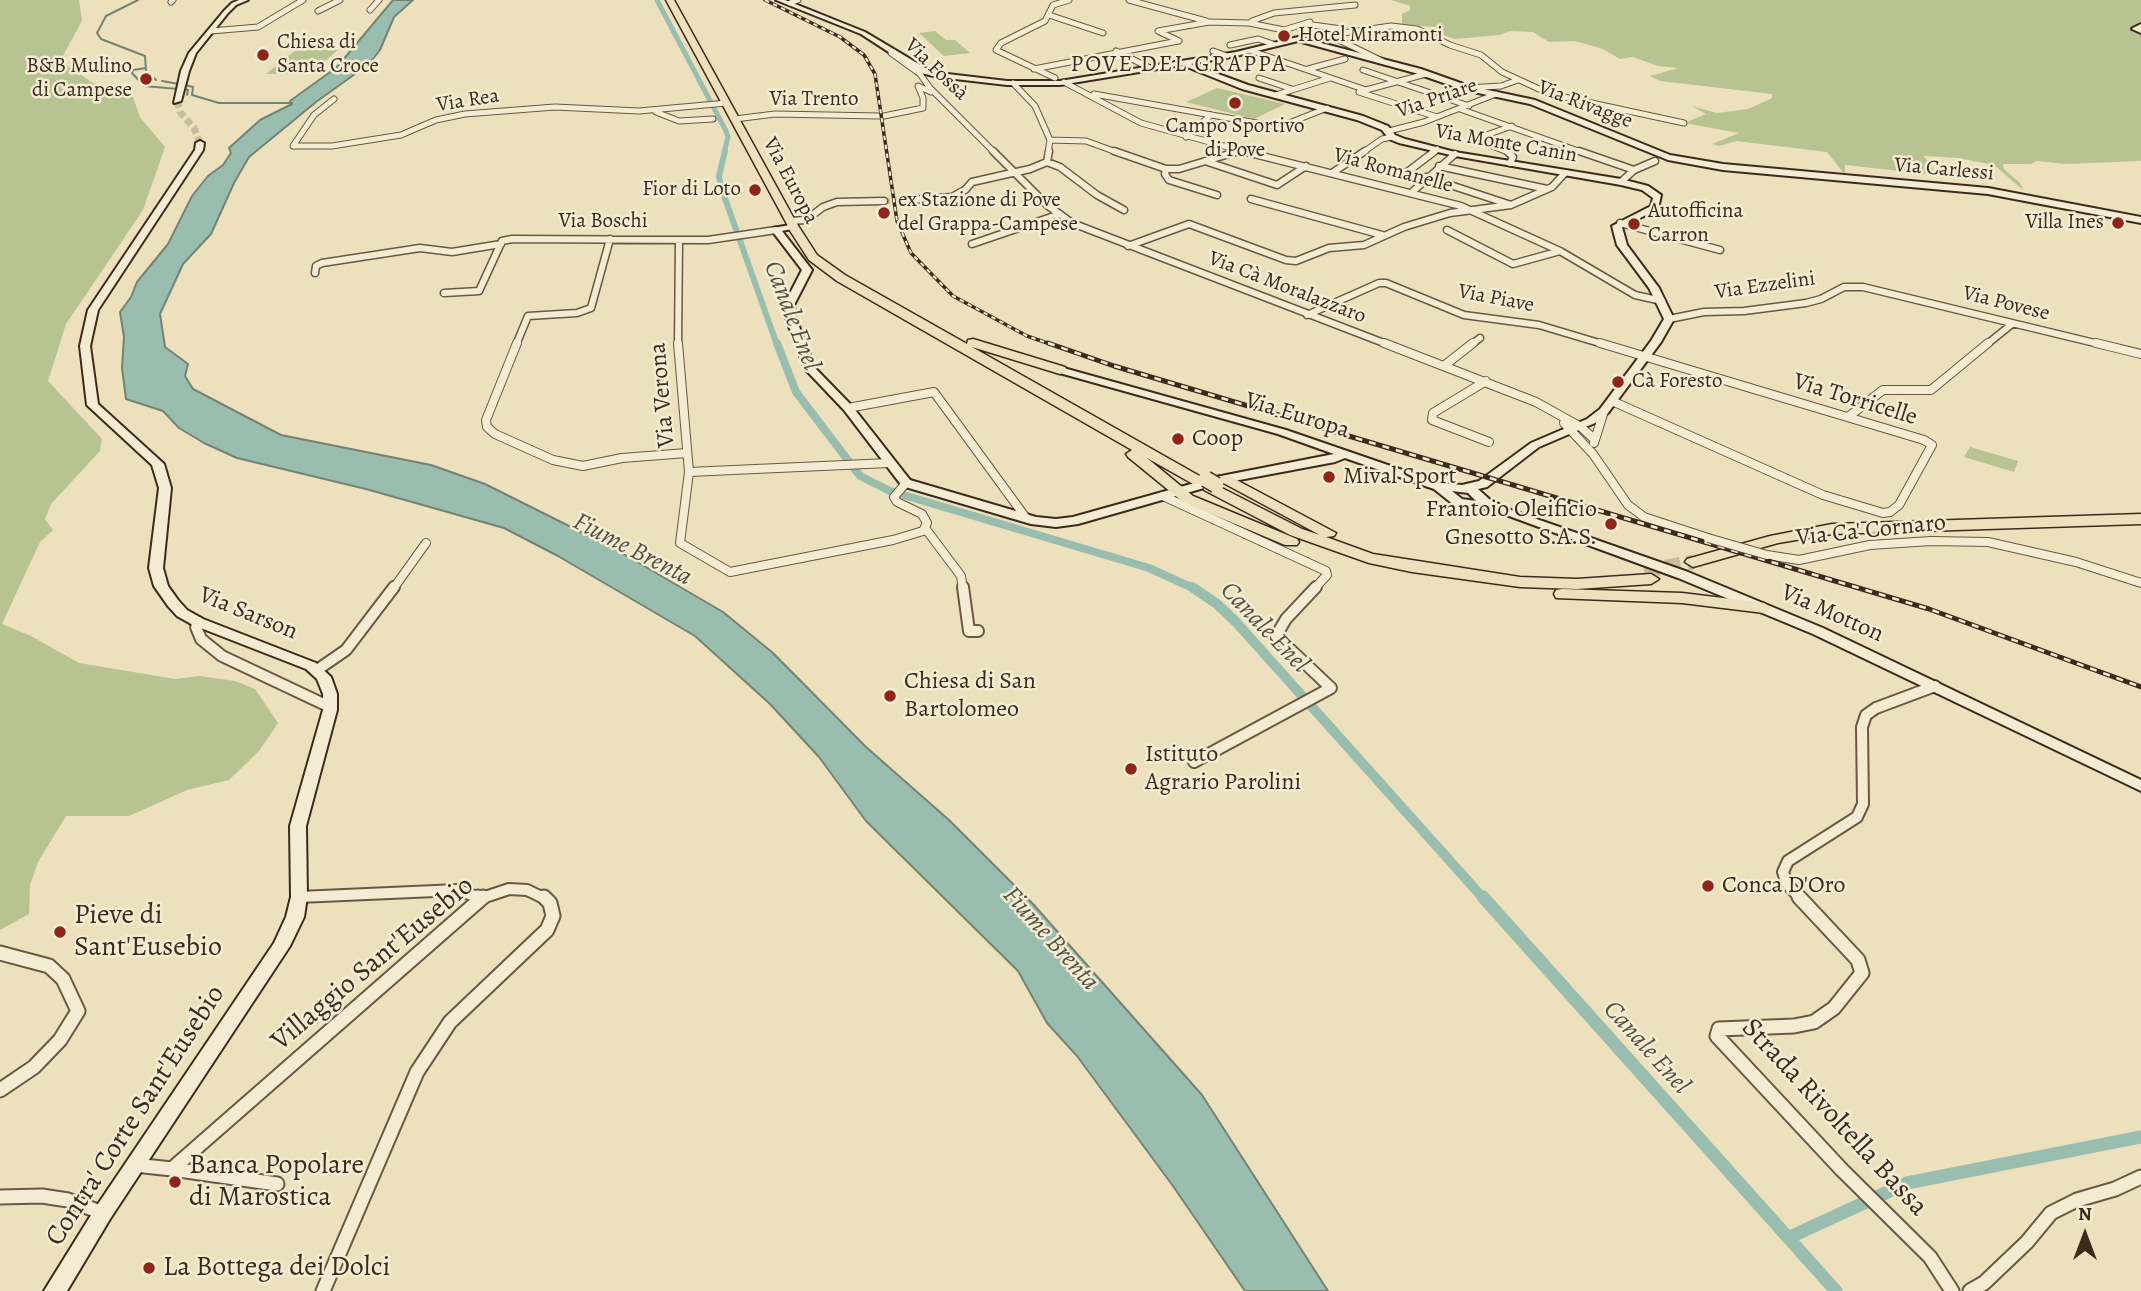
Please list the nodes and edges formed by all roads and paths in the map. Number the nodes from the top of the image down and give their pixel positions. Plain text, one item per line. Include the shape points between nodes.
1 (303, 0) edge
2 (340, 0) edge
3 (379, 0) edge
4 (670, 0) edge
5 (779, 0) edge
6 (798, 0) edge
7 (1069, 0) edge
8 (1129, 0) edge
9 (1345, 0) edge
10 (243, 1) edge
11 (790, 3) junction
12 (293, 9) dead end
13 (285, 10) junction
14 (370, 10) dead end
15 (318, 11) dead end
16 (1049, 15) junction
17 (1209, 22) junction
18 (1249, 23) junction
19 (211, 30) junction
20 (1284, 30) junction
21 (1346, 30) junction
22 (1103, 33) dead end
23 (1291, 38) junction
24 (1273, 44) junction
25 (1230, 45) dead end
26 (1131, 49) junction
27 (1116, 51) junction
28 (1252, 51) junction
29 (894, 52) junction
30 (1140, 56) junction
31 (1129, 58) junction
32 (1345, 59) dead end
33 (1191, 61) junction
34 (1382, 61) junction
35 (1178, 63) junction
36 (1160, 67) junction
37 (1150, 68) junction
38 (1197, 68) junction
39 (1034, 69) junction
40 (1306, 69) junction
41 (1363, 70) dead end
42 (1426, 74) junction
43 (1331, 78) junction
44 (1259, 79) dead end
45 (1518, 80) junction
46 (1056, 81) junction
47 (1395, 81) junction
48 (1017, 85) junction
49 (1468, 88) junction
50 (1294, 89) junction
51 (1366, 90) junction
52 (1086, 92) junction
53 (1496, 94) junction
54 (1276, 95) junction
55 (941, 98) junction
56 (334, 99) dead end
57 (177, 101) dead end
58 (724, 103) junction
59 (1469, 106) junction
60 (1327, 108) junction
61 (1460, 110) junction
62 (652, 111) junction
63 (734, 116) junction
64 (1211, 116) junction
65 (1437, 117) junction
66 (713, 120) dead end
67 (1684, 123) dead end
68 (1512, 126) junction
69 (1390, 134) junction
70 (1186, 137) junction
71 (1050, 140) junction
72 (200, 143) dead end
73 (1437, 149) junction
74 (1243, 150) junction
75 (1455, 154) junction
76 (1660, 158) junction
77 (1204, 161) junction
78 (1046, 162) junction
79 (1510, 163) junction
80 (1306, 166) junction
81 (1439, 166) junction
82 (1167, 169) junction
83 (1741, 169) joint
84 (1634, 170) junction
85 (1016, 172) junction
86 (1332, 173) junction
87 (1406, 173) dead end
88 (1565, 173) junction
89 (1426, 177) junction
90 (1621, 182) junction
91 (1547, 190) junction
92 (1411, 194) junction
93 (1217, 195) dead end
94 (1251, 199) dead end
95 (909, 200) tunnel mouth
96 (884, 201) tunnel mouth
97 (1511, 205) junction
98 (1124, 210) dead end
99 (1472, 211) junction
100 (1060, 214) junction
101 (2141, 222) edge
102 (1620, 223) junction
103 (792, 224) junction
104 (776, 230) junction
105 (1447, 230) dead end
106 (1382, 235) junction
107 (610, 239) junction
108 (679, 240) junction
109 (501, 244) junction
110 (972, 244) dead end
111 (1128, 246) junction
112 (1720, 250) dead end
113 (1560, 251) junction
114 (315, 273) dead end
115 (1864, 286) joint
116 (444, 293) dead end
117 (1661, 302) junction
118 (1307, 315) junction
119 (1669, 319) junction
120 (2012, 324) junction
121 (931, 327) junction
122 (1480, 338) dead end
123 (973, 351) junction
124 (2141, 354) edge
125 (1643, 357) junction
126 (1445, 365) junction
127 (1060, 370) joint
128 (1486, 381) junction
129 (1608, 406) junction
130 (848, 408) junction
131 (1848, 417) junction
132 (1096, 423) junction
133 (1576, 429) junction
134 (1593, 438) junction
135 (1489, 442) dead end
136 (1341, 452) junction
137 (687, 453) junction
138 (1593, 454) junction
139 (1309, 461) junction
140 (889, 463) junction
141 (1376, 463) junction
142 (689, 472) junction
143 (1211, 482) junction
144 (1250, 482) junction
145 (904, 486) junction
146 (1457, 491) junction
147 (1171, 494) junction
148 (1479, 495) junction
149 (1027, 518) junction
150 (2141, 521) edge
151 (925, 528) junction
152 (426, 543) dead end
153 (1349, 545) junction
154 (1696, 566) tunnel mouth
155 (1473, 578) junction
156 (2141, 583) edge
157 (1709, 586) junction
158 (1682, 598) junction
159 (1764, 608) junction
160 (198, 621) junction
161 (978, 631) dead end
162 (317, 670) junction
163 (1935, 686) junction
164 (330, 707) junction
165 (1194, 762) dead end
166 (2141, 786) edge
167 (299, 897) junction
168 (480, 898) junction
169 (0, 953) edge
170 (0, 1090) edge
171 (135, 1165) junction
172 (172, 1169) junction
173 (2141, 1177) edge
174 (277, 1184) dead end
175 (0, 1197) edge
176 (103, 1213) junction
177 (55, 1291) edge
178 (323, 1291) edge
179 (1952, 1291) edge
180 (1970, 1291) edge

1 - 13 street
2 - 15 street
3 - 14 street
4 - 58 main road, Via Europa
5 - 11 street, Via Fossà
6 - 11 street
7 - 16 street via 1053,5
8 - 17 street
9 - 18 street via 1356,4 1274,13
10 - 19 street
11 - 29 street, Via Fossà via 863,33
12 - 13 street
13 - 19 street via 258,27
16 - 22 street
16 - 39 street, Via Romanelle via 1045,22 1001,43 996,50
17 - 18 street
17 - 26 street via 1158,31 1179,41
18 - 20 street
19 - 57 street via 189,60
20 - 21 street via 1308,23
20 - 23 street
21 - 34 street via 1329,35
21 - 45 street via 1418,29 1481,55
23 - 24 street
23 - 34 street, Via Rivagge
24 - 25 street via 1258,39
24 - 28 street
26 - 27 street
26 - 30 street
27 - 31 street
27 - 39 street
28 - 33 street
28 - 40 street
29 - 48 street via 931,74
29 - 55 street, Via Fossà
30 - 31 street
30 - 36 street
31 - 37 street
32 - 40 street
33 - 35 street
33 - 38 street
34 - 42 street, Via Rivagge
35 - 36 street
35 - 38 street, Via Monte Canin
36 - 37 street
37 - 46 street
38 - 54 street, Via Monte Canin
39 - 46 street, Via Romanelle
40 - 43 street
41 - 47 street
42 - 47 street
42 - 49 street, Via Rivagge
43 - 50 street
43 - 51 street
44 - 50 street
45 - 49 street
45 - 67 street via 1570,100
46 - 48 street
46 - 52 street, Via Romanelle
47 - 51 street
47 - 59 street
48 - 71 street via 1035,106
49 - 53 street, Via Rivagge
50 - 54 street
51 - 65 street via 1358,92
52 - 64 street
52 - 70 street, Via Romanelle via 1141,123
53 - 59 street, Via Priare
53 - 76 street, Via Rivagge via 1563,113
54 - 60 street, Via Monte Canin
55 - 63 street, Via Trento via 918,86 923,108 907,113
55 - 85 street, Via Fossà
56 - 62 street, Via Rea via 314,115 292,146 332,146 401,135 436,120 477,113 555,107
58 - 62 street, Via Rea
58 - 63 main road, Via Europa
59 - 61 street, Via Priare
60 - 64 street via 1279,127
60 - 69 street, Via Monte Canin
61 - 65 street, Via Priare
61 - 68 street
62 - 66 street, Via Rea via 679,121
63 - 103 main road, Via Europa
64 - 70 street
65 - 69 street, Via Priare
68 - 79 street via 1475,139 1510,152
68 - 84 street
69 - 73 street, Via Monte Canin
69 - 86 street, Via Priare
70 - 74 street, Via Romanelle
71 - 78 street
71 - 82 street via 1086,141
72 - 160 street, Via Sarson via 93,310 85,346 93,405 158,464 164,488 156,568 173,603
73 - 75 street, Via Monte Canin
73 - 87 street
74 - 77 street
74 - 80 street, Via Romanelle
75 - 79 street, Via Monte Canin
75 - 81 street
76 - 83 street, Via Rivagge
76 - 84 street, Via Rivagge
77 - 80 street via 1277,185
77 - 82 street
78 - 85 street
78 - 98 street
79 - 88 street, Via Monte Canin
80 - 86 street, Via Romanelle
81 - 89 street
81 - 91 street
82 - 93 street via 1169,180
83 - 101 street, Via Carlessi via 1988,191
84 - 90 street, Via Rivagge
85 - 95 street via 972,182 952,197
85 - 100 street, Via Cà Moralazzaro
86 - 92 street, Via Romanelle
88 - 90 street, Via Monte Canin
88 - 91 street
89 - 92 street
89 - 97 street
90 - 102 street, Via Monte Canin via 1645,188 1659,201 1649,211
91 - 97 street
92 - 99 street, Via Romanelle
94 - 106 street
96 - 103 street via 837,202
97 - 99 street
99 - 106 street via 1450,213
99 - 113 street, Via Romanelle
100 - 110 street
100 - 111 street, Via Cà Moralazzaro
102 - 112 street
102 - 117 street via 1617,234 1622,245
103 - 104 street, Via Boschi
103 - 121 highway, Via Europa via 806,249 829,270
104 - 108 street, Via Boschi via 734,238
104 - 130 street via 807,270 789,305 810,369
105 - 113 street via 1513,264
106 - 111 street via 1364,246 1329,248 1296,261 1189,224
107 - 108 street, Via Boschi
107 - 109 street, Via Boschi via 512,239
107 - 137 street via 591,308 528,316 487,427 553,460 583,466
108 - 137 street, Via Verona via 676,324
109 - 114 street, Via Boschi via 446,252 420,248 322,263
109 - 116 street via 479,291
111 - 118 street, Via Cà Moralazzaro
113 - 117 street, Via Romanelle via 1635,295
115 - 119 street, Via Ezzelini via 1844,286 1806,303
115 - 120 street, Via Povese
117 - 119 street
118 - 125 street, Via Piave via 1386,283 1464,315 1539,326
118 - 126 street, Via Cà Moralazzaro
119 - 125 street
120 - 124 street, Via Povese
120 - 131 street via 1931,390 1883,390
121 - 123 highway
121 - 127 highway
122 - 126 street
123 - 132 highway
123 - 143 highway
125 - 129 street
125 - 131 street, Via Torricelle
126 - 128 street, Via Cà Moralazzaro
127 - 136 street, Via Europa
128 - 133 street, Via Cà Moralazzaro via 1536,402
128 - 135 street via 1433,413 1432,420
129 - 131 street, Via Torricelle via 1670,425 1822,495 1890,512 1899,505 1932,445
129 - 133 street
129 - 134 street
130 - 140 street
130 - 149 street via 934,392
132 - 143 highway
132 - 147 highway
133 - 134 street
133 - 138 street, Via Ca' Cornaro
133 - 148 street via 1535,445
134 - 138 street
136 - 139 street via 1335,458
136 - 141 street, Via Europa
137 - 142 street, Via Verona
138 - 156 street, Via Ca' Cornaro, bridge via 1628,505 1644,517 1767,555 1799,560 1870,545 1988,542
139 - 141 street
139 - 144 street
140 - 142 street, Via Verona
140 - 145 street
141 - 146 street, Via Europa
142 - 151 street via 680,543 730,572 893,540
143 - 144 highway
143 - 147 street
143 - 153 highway via 1287,522
143 - 155 highway via 1276,524 1333,547
144 - 153 highway via 1277,508
145 - 149 street
145 - 151 street via 894,497 922,514
146 - 148 street
146 - 148 street, Via Europa via 1458,502
147 - 149 street via 1073,521
147 - 155 highway via 1317,552 1421,575
147 - 165 street via 1327,575 1276,636 1331,688
148 - 157 street, Via Motton via 1494,507
150 - 154 highway via 1838,536
151 - 161 street via 961,576 969,631
152 - 162 street via 357,638
153 - 155 highway via 1434,565 1499,573 1648,575 1577,584
155 - 158 highway via 1528,591
157 - 158 highway via 1699,596
157 - 159 street, Via Motton
158 - 159 highway
159 - 163 street, Via Motton
160 - 162 street, Via Sarson
160 - 164 street via 201,639 222,656
162 - 164 street, Via Sarson via 330,694
163 - 166 street, Via Motton
163 - 179 street, Strada Rivoltella Bassa via 1866,715 1862,727 1863,804 1857,817 1788,861 1783,872 1787,884 1858,960 1862,973 1834,1008 1814,1022 1719,1030 1717,1036 1930,1257
164 - 167 street, Via Sarson via 298,827
167 - 168 street via 458,890
167 - 171 street, Contra' Corte Sant'Eusebio via 281,946
168 - 172 street, Villaggio Sant'Eusebio
168 - 178 street, Villaggio Sant'Eusebio via 509,889 527,890 543,896 553,916 547,930 450,1023 417,1072
169 - 170 street via 49,966 63,979 78,1011 60,1040 34,1067
171 - 172 street
171 - 176 street, Contra' Corte Sant'Eusebio
172 - 174 street
173 - 180 street via 2051,1213 2027,1242
175 - 176 street via 55,1198
176 - 177 street, Contra' Corte Sant'Eusebio

